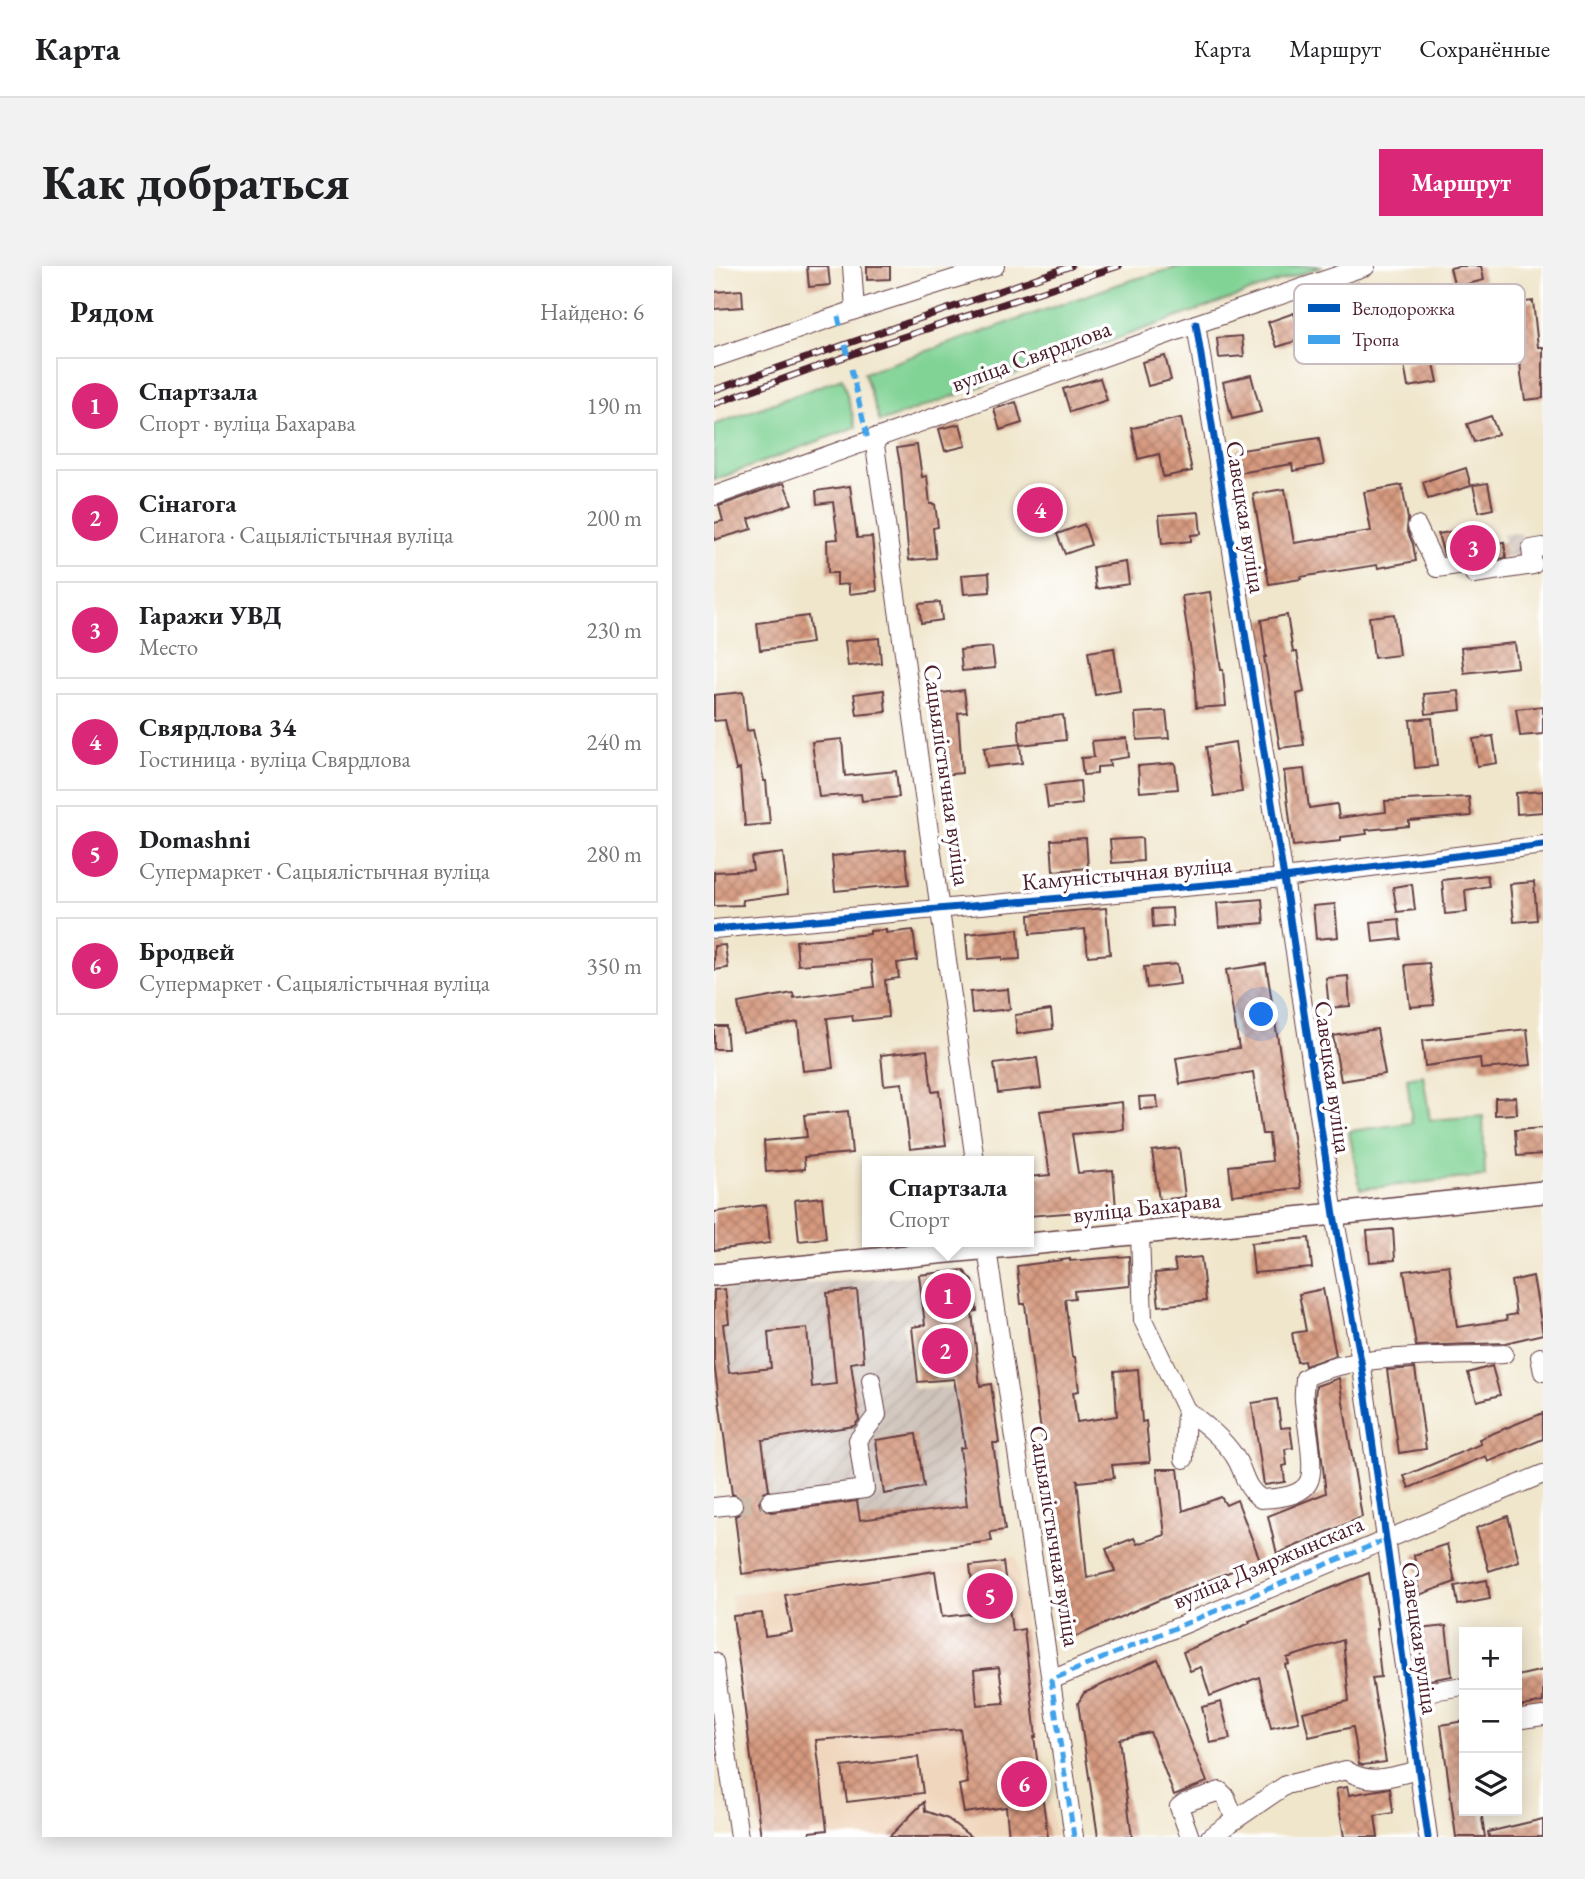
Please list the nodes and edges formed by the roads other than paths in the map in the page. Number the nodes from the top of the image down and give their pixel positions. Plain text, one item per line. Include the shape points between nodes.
1 (852, 266) edge
2 (995, 266) edge
3 (1366, 266) edge
4 (1313, 284) edge
5 (1294, 291) edge
6 (855, 310) junction
7 (1196, 324) junction
8 (714, 358) edge
9 (874, 438) junction
10 (714, 496) edge
11 (1417, 526) dead end
12 (1543, 547) edge
13 (1543, 845) edge
14 (1284, 878) junction
15 (941, 910) junction
16 (714, 929) edge
17 (974, 1156) edge
18 (1543, 1192) edge
19 (1334, 1215) junction
20 (1140, 1234) junction
21 (1034, 1242) edge
22 (969, 1247) edge
23 (987, 1247) edge
24 (714, 1275) edge
25 (1504, 1354) dead end
26 (1361, 1361) junction
27 (871, 1380) dead end
28 (1186, 1410) junction
29 (1184, 1460) dead end
30 (1543, 1474) edge
31 (770, 1501) tunnel mouth
32 (733, 1505) tunnel mouth
33 (714, 1507) edge
34 (1387, 1539) junction
35 (714, 1662) edge
36 (1051, 1680) junction
37 (1457, 1688) dead end
38 (1408, 1695) junction
39 (1543, 1716) edge
40 (1522, 1719) dead end
41 (1419, 1770) junction
42 (1235, 1820) junction
43 (739, 1837) edge
44 (1074, 1837) edge
45 (1190, 1837) edge
46 (1210, 1837) edge
47 (1428, 1837) edge

1 - 6 street
2 - 6 street
3 - 4 street, вуліца Свярдлова
5 - 7 street, вуліца Свярдлова
6 - 8 street
7 - 9 street, вуліца Свярдлова
7 - 14 street, Савецкая вуліца
9 - 10 street, вуліца Свярдлова
9 - 15 street, Сацыялістычная вуліца
11 - 12 street via 1437,568 1470,563 1474,574 1532,565 1531,549
13 - 14 street, Камуністычная вуліца
14 - 15 street, Камуністычная вуліца
14 - 19 street, Савецкая вуліца
15 - 16 street, Камуністычная вуліца
15 - 17 street, Сацыялістычная вуліца
18 - 19 main road, вуліца Бахарава
19 - 20 main road, вуліца Бахарава
19 - 26 street, Савецкая вуліца
20 - 21 main road, вуліца Бахарава
20 - 28 street via 1143,1320
22 - 24 main road, вуліца Бахарава
23 - 36 street, Сацыялістычная вуліца
25 - 26 street
26 - 28 street via 1305,1378 1309,1482 1300,1491 1278,1498 1261,1499 1249,1489 1237,1460 1205,1423
26 - 34 street, Савецкая вуліца
27 - 31 street via 877,1415 858,1440 865,1489
28 - 29 street
30 - 34 street, вуліца Дзяржынскага
32 - 33 street
34 - 36 street, вуліца Дзяржынскага
34 - 38 street, Савецкая вуліца
35 - 43 street
36 - 44 street, Сацыялістычная вуліца
37 - 38 street
38 - 41 street, Савецкая вуліца
39 - 40 street
41 - 42 street via 1368,1780 1346,1770 1286,1785
41 - 47 street, Савецкая вуліца
42 - 45 street via 1220,1791 1184,1803 1180,1813
42 - 46 street

